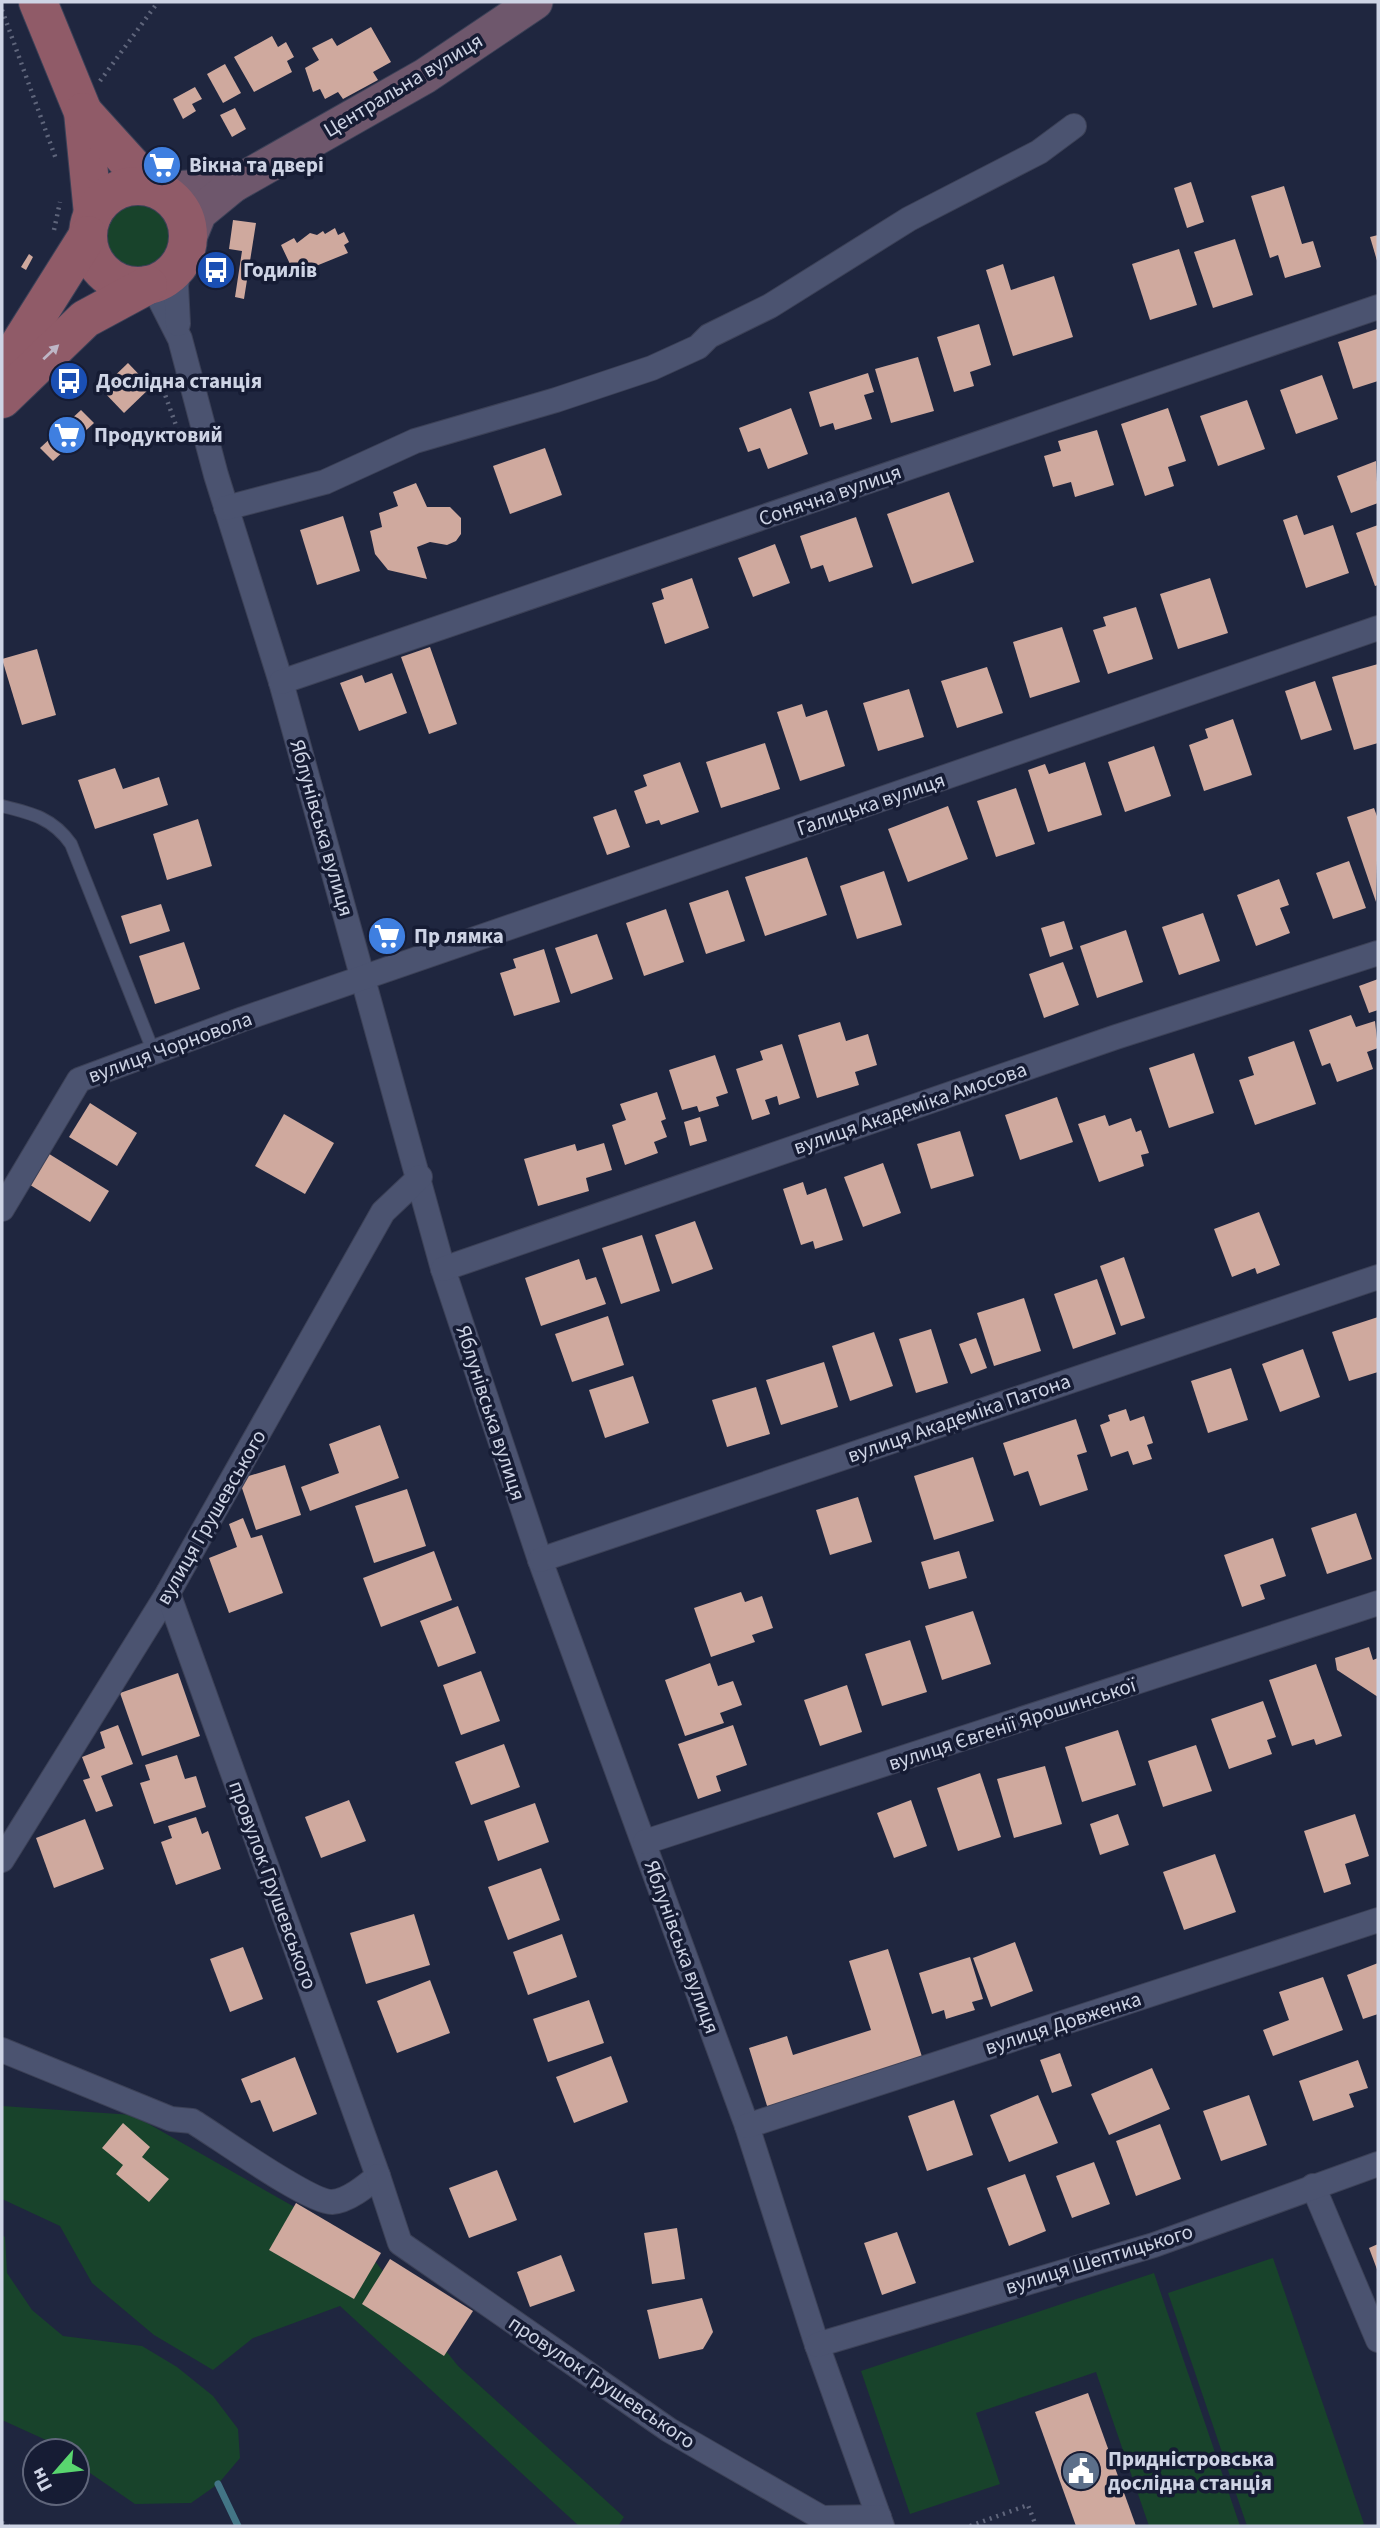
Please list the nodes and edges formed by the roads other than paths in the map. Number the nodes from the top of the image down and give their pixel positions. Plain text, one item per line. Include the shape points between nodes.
1 (38, 2) edge
2 (535, 2) edge
3 (79, 103) junction
4 (1074, 126) dead end
5 (233, 185) junction
6 (155, 188) junction
7 (74, 220) junction
8 (167, 268) junction
9 (1378, 307) edge
10 (180, 339) junction
11 (2, 372) edge
12 (2, 399) edge
13 (226, 508) junction
14 (1378, 628) edge
15 (281, 682) junction
16 (2, 806) edge
17 (1378, 953) edge
18 (364, 980) junction
19 (154, 1053) junction
20 (420, 1177) junction
21 (2, 1209) edge
22 (443, 1269) junction
23 (1378, 1277) edge
24 (540, 1560) junction
25 (169, 1593) junction
26 (1378, 1603) edge
27 (645, 1842) junction
28 (2, 1860) edge
29 (1378, 1920) edge
30 (2, 2050) edge
31 (747, 2126) junction
32 (1378, 2164) edge
33 (378, 2176) junction
34 (1313, 2186) junction
35 (1378, 2340) edge
36 (817, 2345) junction
37 (880, 2522) edge

1 - 3 main road
2 - 5 main road, Центральна вулиця via 425,76
3 - 6 main road
3 - 7 main road
4 - 13 street via 1039,152 909,219 770,306 652,368 415,441 326,482
5 - 6 main road
5 - 8 main road, Центральна вулиця via 199,213
6 - 7 main road via 121,188
6 - 8 main road via 181,210
7 - 8 main road via 102,271 119,282
7 - 11 main road
8 - 10 street, Яблунівська вулиця
8 - 10 street via 176,285
12 -> 8 main road via 86,319
9 - 15 street, Сонячна вулиця
10 - 13 street, Яблунівська вулиця
13 - 15 street, Яблунівська вулиця
14 - 18 street, Галицька вулиця
15 - 18 street, Яблунівська вулиця
16 - 19 lane via 38,815 59,827 71,844
17 - 22 street, вулиця Академіка Амосова via 1116,1037
18 - 19 street, вулиця Чорновола
18 - 20 street, Яблунівська вулиця
19 - 21 street, вулиця Чорновола via 79,1080
20 - 22 street, Яблунівська вулиця
20 - 25 street, вулиця Грушевського via 383,1212
22 - 24 street, Яблунівська вулиця
23 - 24 street, вулиця Академіка Патона
24 - 27 street, Яблунівська вулиця
25 - 28 street, вулиця Грушевського
25 - 33 street, провулок Грушевського
26 - 27 street, вулиця Євгенії Ярошинської
27 - 31 street, Яблунівська вулиця
29 - 31 street, вулиця Довженка
30 - 33 street via 171,2119 192,2121 309,2194 332,2202 359,2191
31 - 36 street, Яблунівська вулиця
32 - 34 street, вулиця Шептицького
33 - 37 street, провулок Грушевського via 400,2243 669,2430 822,2518
34 - 35 street
34 - 36 street, вулиця Шептицького via 1154,2245
36 - 37 street, Яблунівська вулиця

